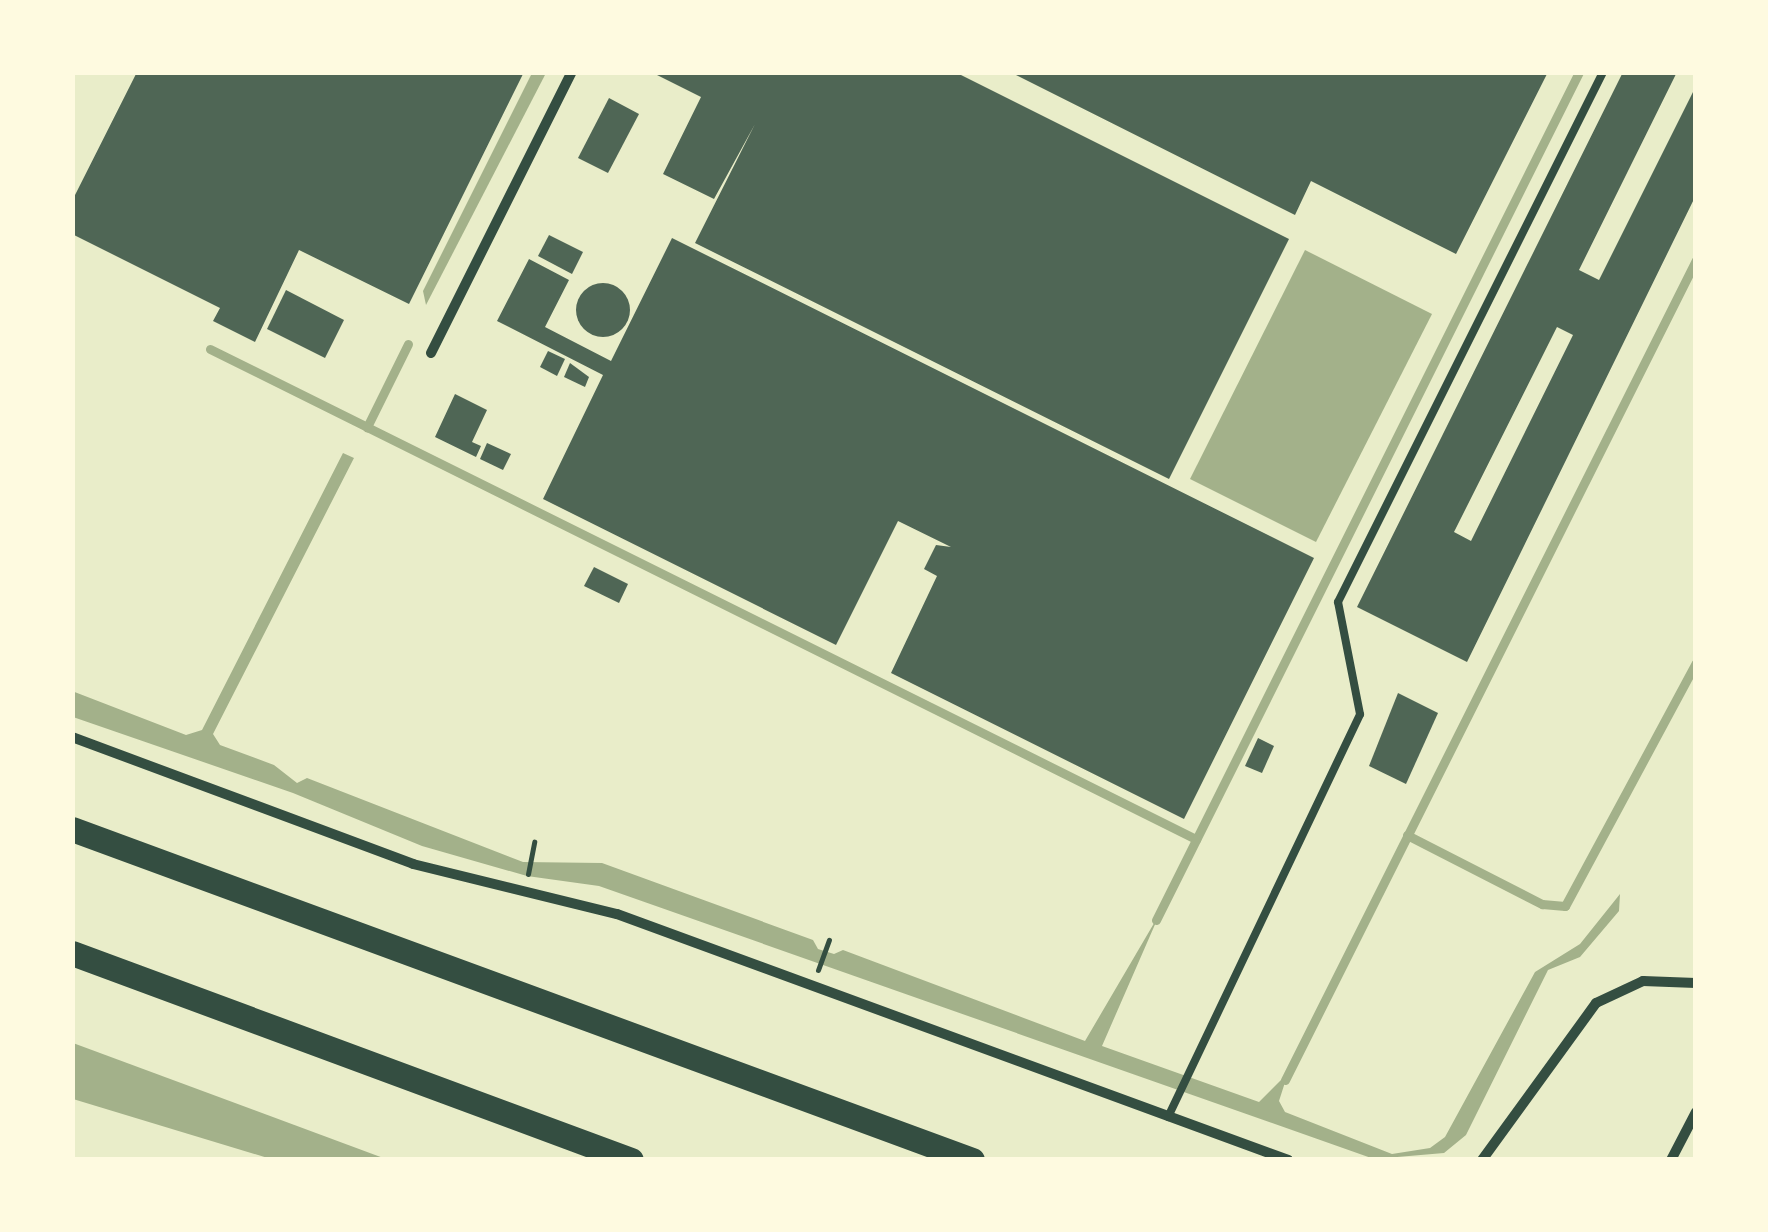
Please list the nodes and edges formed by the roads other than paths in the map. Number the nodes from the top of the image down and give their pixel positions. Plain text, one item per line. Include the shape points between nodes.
1 (572, 72) edge
2 (1603, 72) edge
3 (431, 353) dead end
4 (72, 737) edge
5 (72, 829) edge
6 (72, 953) edge
7 (1696, 983) edge
8 (1696, 1112) edge
9 (1168, 1117) junction
10 (631, 1160) edge
11 (972, 1160) edge
12 (1288, 1160) edge
13 (1482, 1160) edge
14 (1671, 1160) edge

1 - 3 street
2 - 9 lane via 1338,602 1360,714
4 - 9 street via 413,864 617,914
5 - 11 highway
6 - 10 highway
7 - 13 street via 1642,981 1596,1002
8 - 14 street
9 - 12 street

